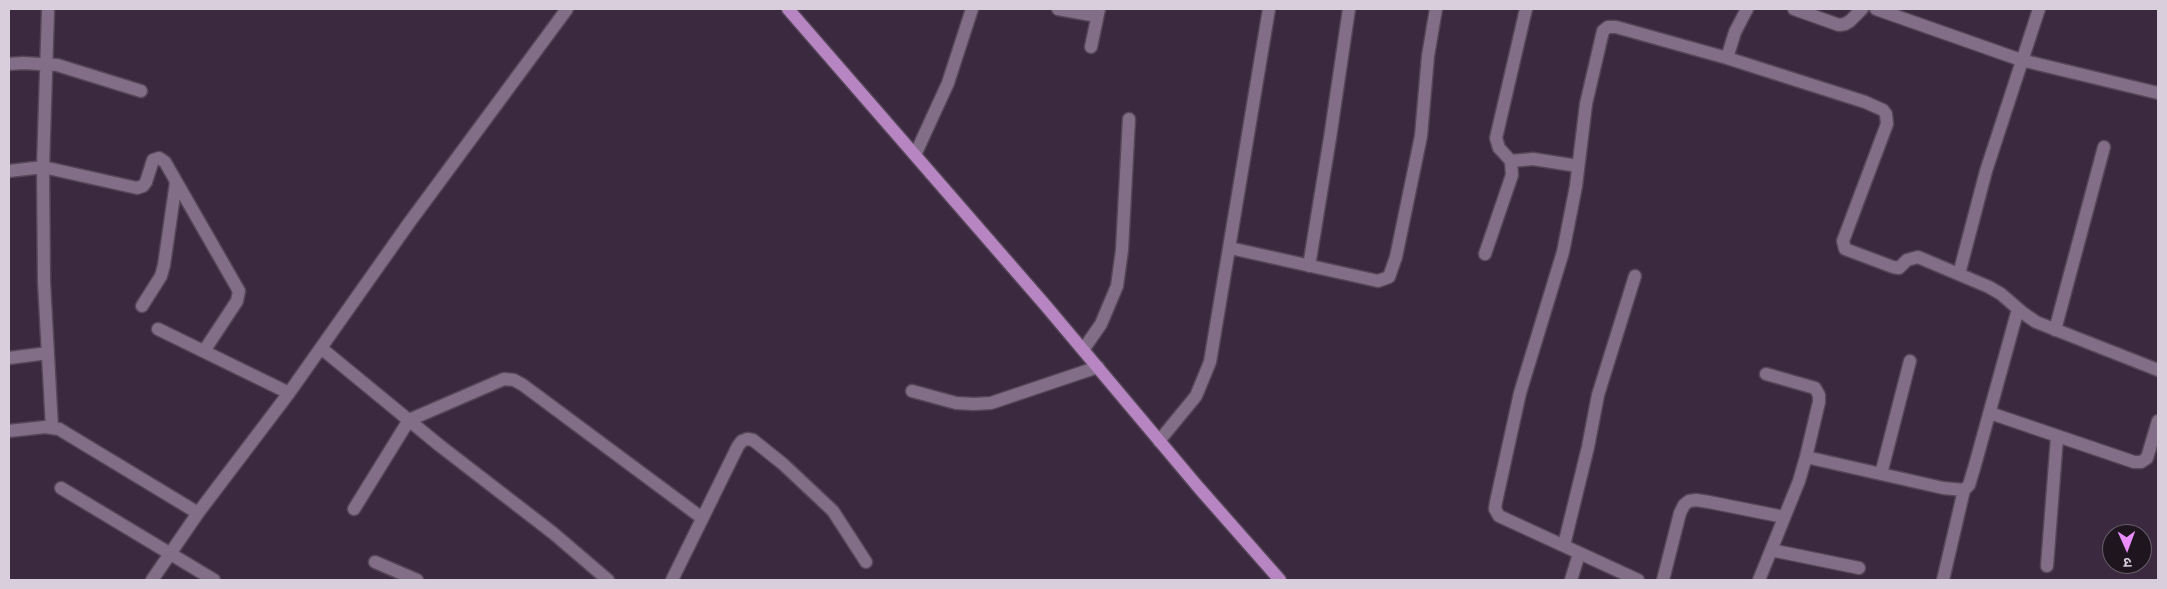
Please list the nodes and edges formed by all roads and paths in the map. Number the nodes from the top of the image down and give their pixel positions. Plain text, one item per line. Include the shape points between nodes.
1 (567, 9) edge
2 (788, 9) edge
3 (972, 9) edge
4 (1058, 9) edge
5 (1269, 9) edge
6 (1349, 9) edge
7 (1436, 9) edge
8 (1526, 9) edge
9 (1747, 9) edge
10 (1794, 9) edge
11 (1862, 9) edge
12 (1876, 9) edge
13 (2039, 9) edge
14 (48, 11) dead end
15 (1098, 12) edge
16 (1091, 46) dead end
17 (1727, 58) junction
18 (2021, 60) junction
19 (9, 64) edge
20 (46, 64) junction
21 (141, 91) dead end
22 (2158, 93) edge
23 (1129, 120) dead end
24 (2104, 148) dead end
25 (915, 155) junction
26 (1511, 161) junction
27 (1578, 166) junction
28 (43, 167) junction
29 (9, 171) edge
30 (176, 182) junction
31 (1230, 248) junction
32 (1485, 254) dead end
33 (1309, 266) junction
34 (1959, 274) junction
35 (1635, 276) dead end
36 (142, 306) dead end
37 (2018, 309) junction
38 (158, 329) dead end
39 (2055, 330) junction
40 (321, 348) junction
41 (1083, 350) junction
42 (204, 351) junction
43 (48, 353) junction
44 (9, 358) edge
45 (1910, 361) dead end
46 (1098, 367) junction
47 (2158, 370) edge
48 (1766, 374) dead end
49 (912, 391) dead end
50 (289, 393) junction
51 (1990, 413) junction
52 (408, 420) junction
53 (2158, 421) edge
54 (52, 428) junction
55 (9, 431) edge
56 (2057, 437) junction
57 (1159, 441) junction
58 (1806, 458) junction
59 (1881, 474) junction
60 (61, 488) dead end
61 (1964, 490) junction
62 (354, 509) dead end
63 (198, 513) junction
64 (1784, 517) junction
65 (702, 518) junction
66 (1564, 545) junction
67 (1771, 550) junction
68 (1580, 554) junction
69 (170, 555) junction
70 (376, 562) dead end
71 (866, 562) dead end
72 (2047, 566) dead end
73 (1859, 568) dead end
74 (152, 580) edge
75 (214, 580) edge
76 (417, 580) edge
77 (608, 580) edge
78 (672, 580) edge
79 (1280, 580) edge
80 (1570, 580) edge
81 (1638, 580) edge
82 (1662, 580) edge
83 (1759, 580) edge
84 (1943, 580) edge

1 - 40 street
2 - 25 main road
3 - 25 street via 948,83
4 - 15 street
5 - 31 street
6 - 33 street
7 - 33 street via 1428,56 1422,136 1389,277 1378,281
8 - 26 street via 1496,138
9 - 17 street
10 - 11 street via 1839,25 1846,24
12 - 18 street
13 - 18 street
14 - 20 street
15 - 16 street
17 - 27 street via 1608,27 1600,39 1586,104
17 - 34 street via 1883,110 1887,124 1846,234 1845,249 1899,268 1907,260 1918,257
18 - 22 street
18 - 34 street via 1986,171
19 - 20 street
20 - 21 street via 70,68
20 - 28 street
23 - 41 street via 1117,286 1101,324
24 - 39 street
25 - 41 main road
26 - 27 street via 1533,159
26 - 32 street via 1509,186
27 - 66 street via 1563,252 1520,393 1495,510 1499,516
28 - 29 street
28 - 30 street via 136,188 143,186 153,160 159,158 165,162
28 - 43 street
30 - 36 street via 161,276
30 - 42 street via 239,291 237,301
31 - 33 street
31 - 57 street via 1216,334 1204,380 1188,408
34 - 37 street via 2001,294
35 - 66 street via 1598,395
37 - 39 street
37 - 51 street
38 - 42 street
39 - 47 street
40 - 50 street
40 - 52 street
41 - 46 main road
42 - 50 street
43 - 44 street
43 - 54 street
45 - 59 street
46 - 49 street via 991,403 956,403
46 - 57 main road
48 - 58 street via 1816,388 1819,402
50 - 63 street
51 - 56 street
51 - 61 street via 1969,485
52 - 62 street
52 - 65 street via 504,380 514,380
52 - 77 street
53 - 56 street via 2150,451 2141,462
54 - 55 street
54 - 63 street via 73,436
56 - 72 street
57 - 79 main road
58 - 59 street
58 - 64 street
59 - 61 street
60 - 69 street
61 - 84 street
63 - 69 street
64 - 67 street
64 - 82 street via 1689,501 1680,513
65 - 71 street via 738,446 747,439 754,440 833,511
65 - 78 street
66 - 68 street
67 - 73 street
67 - 83 street
68 - 80 street
68 - 81 street
69 - 74 street
69 - 75 street
70 - 76 street

